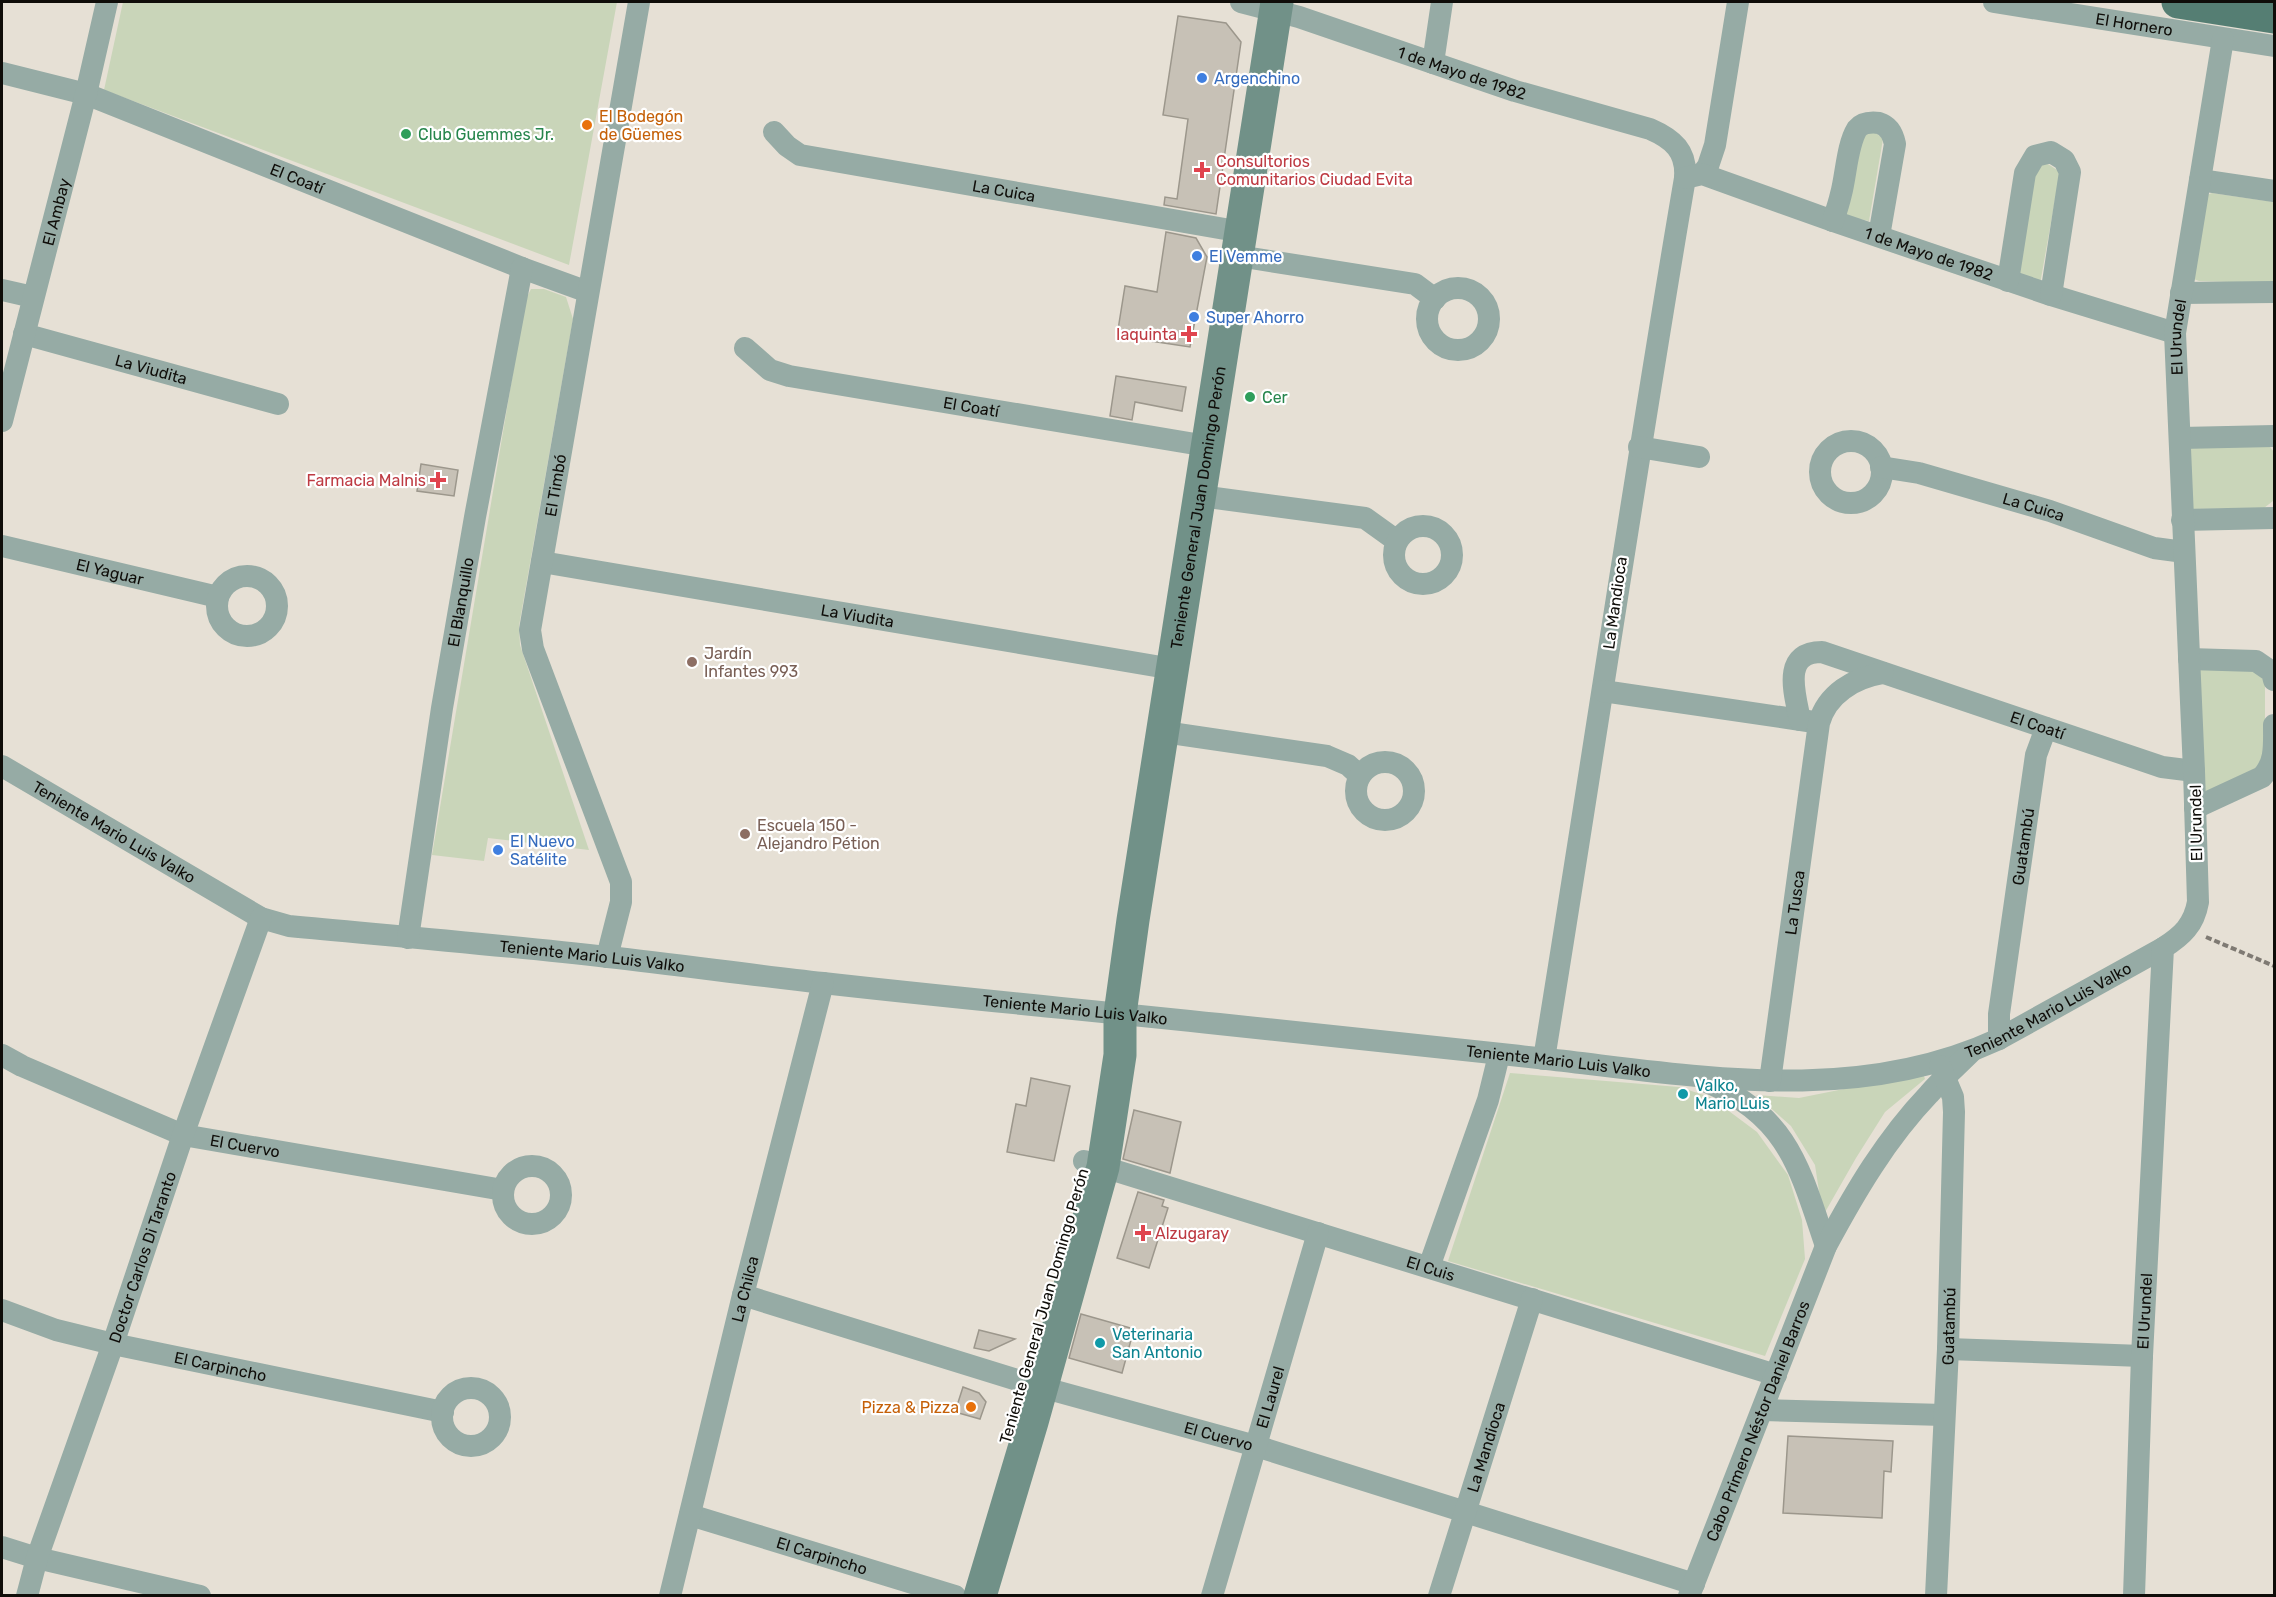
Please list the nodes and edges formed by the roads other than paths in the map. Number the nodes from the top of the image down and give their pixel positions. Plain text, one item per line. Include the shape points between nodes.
1 (107, 2) edge
2 (639, 2) edge
3 (1242, 2) edge
4 (1442, 2) edge
5 (1738, 2) edge
6 (1994, 2) edge
7 (2178, 2) edge
8 (1276, 6) edge
9 (2274, 17) edge
10 (2223, 39) junction
11 (2274, 46) edge
12 (1433, 63) junction
13 (2, 73) edge
14 (86, 94) junction
15 (774, 132) dead end
16 (1679, 149) joint
17 (1693, 176) junction
18 (2200, 180) junction
19 (2274, 191) edge
20 (1833, 221) junction
21 (1879, 236) junction
22 (1240, 244) junction
23 (522, 268) junction
24 (2008, 281) junction
25 (2, 290) edge
26 (588, 292) junction
27 (2274, 292) edge
28 (2181, 293) junction
29 (2051, 295) junction
30 (33, 297) junction
31 (1434, 299) dead end
32 (2175, 333) junction
33 (24, 334) junction
34 (745, 348) dead end
35 (278, 404) dead end
36 (2, 421) edge
37 (2274, 436) edge
38 (2181, 438) junction
39 (1207, 446) junction
40 (1640, 447) junction
41 (1699, 456) dead end
42 (1881, 467) dead end
43 (1200, 496) junction
44 (2274, 518) edge
45 (2182, 520) junction
46 (1397, 541) dead end
47 (2, 546) edge
48 (2184, 552) junction
49 (542, 562) junction
50 (218, 597) dead end
51 (2189, 658) junction
52 (1173, 669) junction
53 (1883, 674) junction
54 (2274, 680) edge
55 (1603, 691) junction
56 (1810, 721) junction
57 (2274, 725) edge
58 (2046, 728) junction
59 (1164, 732) junction
60 (2, 766) edge
61 (2194, 771) junction
62 (1360, 776) dead end
63 (2195, 808) junction
64 (261, 918) junction
65 (408, 938) junction
66 (2163, 948) junction
67 (607, 957) junction
68 (823, 983) junction
69 (1120, 1014) junction
70 (1999, 1039) junction
71 (1499, 1054) junction
72 (2, 1055) edge
73 (1544, 1059) junction
74 (1941, 1069) junction
75 (1695, 1077) junction
76 (1770, 1082) junction
77 (183, 1135) junction
78 (1094, 1164) junction
79 (503, 1190) dead end
80 (1318, 1233) junction
81 (1826, 1246) junction
82 (1429, 1267) junction
83 (743, 1295) junction
84 (1532, 1299) junction
85 (2, 1310) edge
86 (113, 1344) junction
87 (1948, 1349) junction
88 (2142, 1356) junction
89 (1776, 1375) junction
90 (1032, 1384) junction
91 (1763, 1410) junction
92 (443, 1412) dead end
93 (1944, 1415) junction
94 (1256, 1446) junction
95 (1465, 1511) junction
96 (690, 1515) junction
97 (2, 1547) edge
98 (38, 1558) junction
99 (1691, 1590) edge
100 (27, 1596) edge
101 (200, 1596) edge
102 (670, 1596) edge
103 (955, 1596) edge
104 (960, 1596) edge
105 (980, 1596) edge
106 (1212, 1596) edge
107 (1439, 1596) edge
108 (1936, 1596) edge
109 (2134, 1596) edge

1 - 14 street, El Ambay
2 - 26 street, El Timbó
3 - 8 street, 1 de Mayo de 1982
4 - 12 street
5 - 17 street, La Mandioca via 1715,146 1708,166
6 - 10 street, El Hornero
7 - 9 main road, El Hornero
8 - 12 street, 1 de Mayo de 1982
8 - 22 main road, Teniente General Juan Domingo Perón
10 - 11 street, El Hornero
10 - 18 street, El Urundel
12 - 16 street, 1 de Mayo de 1982 via 1650,129 1668,137
13 - 14 street, El Coatí
14 - 23 street, El Coatí
14 - 30 street, El Ambay
15 - 22 street, La Cuica via 800,155
16 - 17 street, La Mandioca
17 - 20 street, 1 de Mayo de 1982
17 - 40 street, La Mandioca
18 - 19 street
18 - 28 street, El Urundel
20 - 21 street, 1 de Mayo de 1982
20 - 21 street via 1852,139 1864,124 1885,125 1895,144
21 - 24 street, 1 de Mayo de 1982
22 - 31 street, La Cuica via 1415,284
22 - 39 main road, Teniente General Juan Domingo Perón
23 - 26 street, El Coatí
23 - 65 street, El Blanquillo via 444,696
24 - 29 street, 1 de Mayo de 1982
24 - 29 street via 2025,172 2035,156 2051,152 2064,160 2070,172
25 - 30 street
26 - 49 street, El Timbó
27 - 28 street
28 - 32 street, El Urundel
29 - 32 street, 1 de Mayo de 1982
30 - 33 street, El Ambay
32 - 38 street, El Urundel
33 - 35 street, La Viudita
33 - 36 street, El Ambay
34 - 39 street, El Coatí via 770,370 789,376
37 - 38 street
38 - 45 street, El Urundel
39 - 43 main road, Teniente General Juan Domingo Perón
40 - 41 street
40 - 55 street, La Mandioca
42 - 48 street, La Cuica via 1920,473 2050,511 2154,548
43 - 46 street via 1365,518
43 - 52 main road, Teniente General Juan Domingo Perón
44 - 45 street
45 - 48 street, El Urundel
47 - 50 street, El Yaguar
48 - 51 street, El Urundel
49 - 52 street, La Viudita
49 - 67 street, El Timbó via 530,630 533,649 621,882 621,902
51 - 54 street via 2256,661 2272,672
51 - 61 street, El Urundel
52 - 59 main road, Teniente General Juan Domingo Perón
53 - 56 street via 1867,676 1844,688
53 - 56 street, El Coatí via 1822,651 1801,658 1793,681
53 - 58 street, El Coatí
55 - 56 street
55 - 73 street, La Mandioca
56 - 76 street, La Tusca
57 - 63 street via 2274,761 2270,769 2262,777
58 - 61 street, El Coatí via 2162,767
58 - 70 street, Guatambú via 2036,755 1999,1014
59 - 62 street via 1327,756 1348,765
59 - 69 main road, Teniente General Juan Domingo Perón
60 - 64 street, Teniente Mario Luis Valko
61 - 63 street, El Urundel
63 - 66 street, El Urundel via 2198,902 2188,929
64 - 65 street, Teniente Mario Luis Valko via 289,926
64 - 77 street, Doctor Carlos Di Taranto
65 - 67 street, Teniente Mario Luis Valko
66 - 70 street, Teniente Mario Luis Valko
66 - 88 street, El Urundel
67 - 68 street, Teniente Mario Luis Valko
68 - 69 street, Teniente Mario Luis Valko
68 - 83 street, La Chilca
69 - 71 street, Teniente Mario Luis Valko
69 - 78 main road, Teniente General Juan Domingo Perón via 1120,1055
70 - 74 street, Teniente Mario Luis Valko
71 - 73 street, Teniente Mario Luis Valko
71 - 82 street via 1488,1100
72 - 77 street, El Cuervo
73 - 75 street, Teniente Mario Luis Valko
74 - 76 street, Teniente Mario Luis Valko via 1902,1069 1837,1080
74 - 81 street, Cabo Primero Néstor Daniel Barros via 1873,1164
74 - 87 street, Guatambú via 1953,1098 1954,1112
75 - 76 street, Teniente Mario Luis Valko
75 - 81 street via 1738,1097 1770,1123 1796,1161
77 - 79 street, El Cuervo
77 - 86 street, Doctor Carlos Di Taranto
78 - 80 street, El Cuis
78 - 90 main road, Teniente General Juan Domingo Perón
80 - 82 street, El Cuis
80 - 94 street, El Laurel
81 - 89 street, Cabo Primero Néstor Daniel Barros
82 - 84 street, El Cuis
83 - 90 street, El Cuervo
83 - 96 street, La Chilca
84 - 89 street, El Cuis
84 - 95 street, La Mandioca
85 - 86 street, El Carpincho via 56,1330
86 - 92 street, El Carpincho
86 - 98 street, Doctor Carlos Di Taranto
87 - 88 street
87 - 93 street, Guatambú
88 - 109 street, El Urundel
89 - 91 street, Cabo Primero Néstor Daniel Barros
90 - 94 street, El Cuervo
90 - 104 main road, Teniente General Juan Domingo Perón
90 - 105 main road, Teniente General Juan Domingo Perón
91 - 93 street
91 - 99 street, Cabo Primero Néstor Daniel Barros
93 - 108 street, Guatambú
94 - 95 street, El Cuervo
94 - 106 street, El Laurel
95 - 99 street, El Cuervo
95 - 107 street, La Mandioca
96 - 102 street, La Chilca
96 - 103 street, El Carpincho
97 - 98 street
98 - 100 street, Doctor Carlos Di Taranto
98 - 101 street

